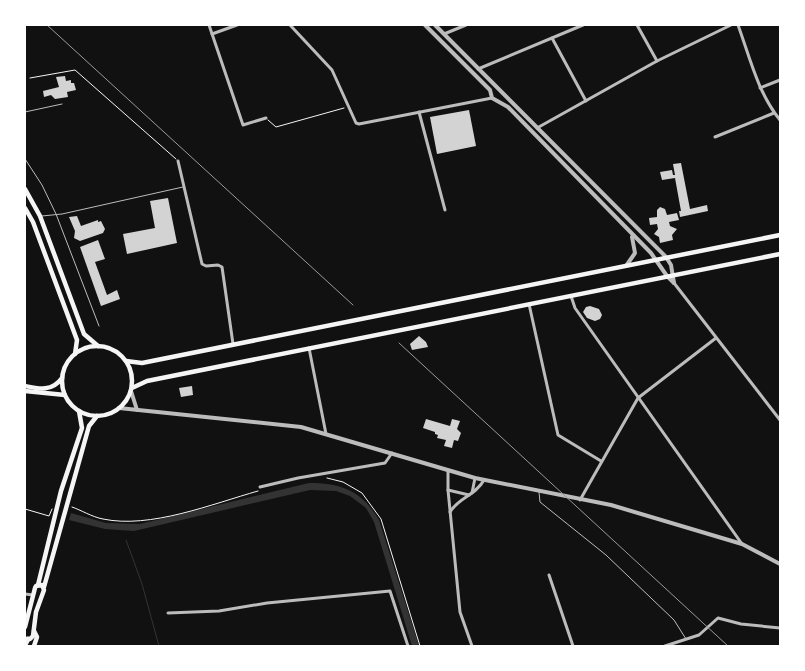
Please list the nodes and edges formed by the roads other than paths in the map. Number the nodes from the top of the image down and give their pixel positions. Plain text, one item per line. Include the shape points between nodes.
1 (209, 25) edge
2 (238, 25) edge
3 (298, 25) edge
4 (425, 25) edge
5 (435, 25) edge
6 (466, 25) edge
7 (583, 25) edge
8 (637, 25) edge
9 (731, 25) edge
10 (738, 25) edge
11 (291, 26) edge
12 (212, 34) junction
13 (444, 34) junction
14 (552, 38) junction
15 (657, 61) junction
16 (478, 69) junction
17 (780, 80) edge
18 (760, 88) junction
19 (499, 89) junction
20 (503, 94) junction
21 (492, 95) junction
22 (499, 100) junction
23 (586, 101) junction
24 (62, 104) dead end
25 (25, 112) edge
26 (419, 112) junction
27 (774, 113) junction
28 (266, 118) road end
29 (780, 120) edge
30 (537, 128) junction
31 (715, 137) dead end
32 (25, 159) edge
33 (178, 161) road end
34 (183, 187) junction
35 (25, 189) edge
36 (25, 208) edge
37 (445, 210) dead end
38 (56, 214) junction
39 (40, 216) junction
40 (626, 229) junction
41 (780, 235) edge
42 (780, 254) edge
43 (666, 258) junction
44 (657, 260) junction
45 (626, 266) junction
46 (673, 275) junction
47 (667, 276) junction
48 (674, 283) junction
49 (571, 296) junction
50 (529, 304) junction
51 (99, 326) dead end
52 (716, 338) junction
53 (233, 344) junction
54 (99, 346) junction
55 (309, 347) junction
56 (75, 354) junction
57 (126, 361) junction
58 (62, 377) junction
59 (25, 386) edge
60 (131, 389) junction
61 (25, 391) edge
62 (65, 396) junction
63 (638, 398) junction
64 (119, 408) junction
65 (137, 410) junction
66 (79, 411) junction
67 (97, 416) junction
68 (780, 420) edge
69 (326, 434) junction
70 (392, 453) junction
71 (601, 461) junction
72 (448, 470) junction
73 (475, 478) junction
74 (484, 480) junction
75 (259, 489) road end
76 (448, 490) junction
77 (540, 492) junction
78 (471, 494) junction
79 (578, 500) junction
80 (450, 512) junction
81 (742, 544) junction
82 (780, 564) edge
83 (549, 575) dead end
84 (38, 585) junction
85 (44, 587) junction
86 (25, 594) edge
87 (34, 595) junction
88 (168, 613) dead end
89 (25, 627) edge
90 (780, 628) edge
91 (34, 631) junction
92 (26, 639) edge
93 (686, 639) junction
94 (25, 645) edge
95 (34, 646) edge
96 (408, 646) edge
97 (472, 646) edge
98 (573, 646) edge
99 (665, 646) edge

1 - 12 street
2 - 12 street
3 - 11 street
4 - 21 street
5 - 13 street
6 - 13 street
7 - 14 street
8 - 15 street
9 - 15 street
10 - 18 street
11 - 26 street via 332,70 359,124
12 - 28 street via 243,125
13 - 16 street
14 - 16 street
14 - 23 street
15 - 23 street
16 - 19 street
17 - 18 street
18 - 27 street
19 - 20 street
19 - 21 street
20 - 22 street
20 - 30 street
21 - 22 street
21 - 26 street
22 - 40 street
23 - 30 street
24 - 25 lane
26 - 37 street
27 - 29 street
27 - 31 street
30 - 43 street
32 - 38 lane
33 - 34 street
34 - 38 lane
34 - 53 street via 202,264 222,267
35 - 39 main road
36 - 56 main road via 77,340
38 - 39 lane
38 - 51 lane
39 - 54 main road via 84,334
40 - 44 street
40 - 45 street via 636,248
41 - 43 main road
42 - 46 main road
43 - 44 main road
43 - 46 street
44 - 45 main road
44 - 47 street
45 - 53 main road
46 - 47 main road
46 - 48 street
47 - 48 street
47 - 49 main road
48 - 52 street
49 - 50 main road
49 - 63 street via 575,308
50 - 55 main road
50 - 71 street via 558,435
52 - 63 street
52 - 68 street
53 - 57 main road via 142,363
54 - 56 main road
54 - 57 main road via 116,352
55 - 60 main road via 147,380
55 - 69 street
56 - 58 main road via 66,364
57 - 60 main road via 132,378
58 - 59 main road via 49,388
58 - 62 main road
60 - 64 main road
60 - 65 street
61 - 62 main road
62 - 66 main road
63 - 71 street
63 - 81 street
64 - 65 street
64 - 67 main road
65 - 69 street via 290,425
66 - 67 main road
66 - 84 main road via 82,428 61,491
67 - 85 main road via 89,426
69 - 70 street
70 - 72 street
70 - 75 street via 385,463 298,478
71 - 79 street
72 - 73 street
72 - 76 street
73 - 74 street
73 - 78 street
74 - 77 street
74 - 78 street via 477,492
76 - 78 street
76 - 80 street
77 - 79 street
77 - 93 lane via 540,502 606,555 674,620
78 - 80 street
79 - 81 street via 611,505
80 - 97 street via 460,612
81 - 82 street
83 - 98 street
84 - 85 main road
84 - 87 main road
85 - 91 main road
86 - 87 street
87 - 89 main road
88 - 96 street via 219,611 390,591
90 - 93 street via 741,624 723,618 710,623 699,635
91 - 92 main road via 32,638
91 - 95 main road via 37,637
92 - 94 highway
93 - 99 street

